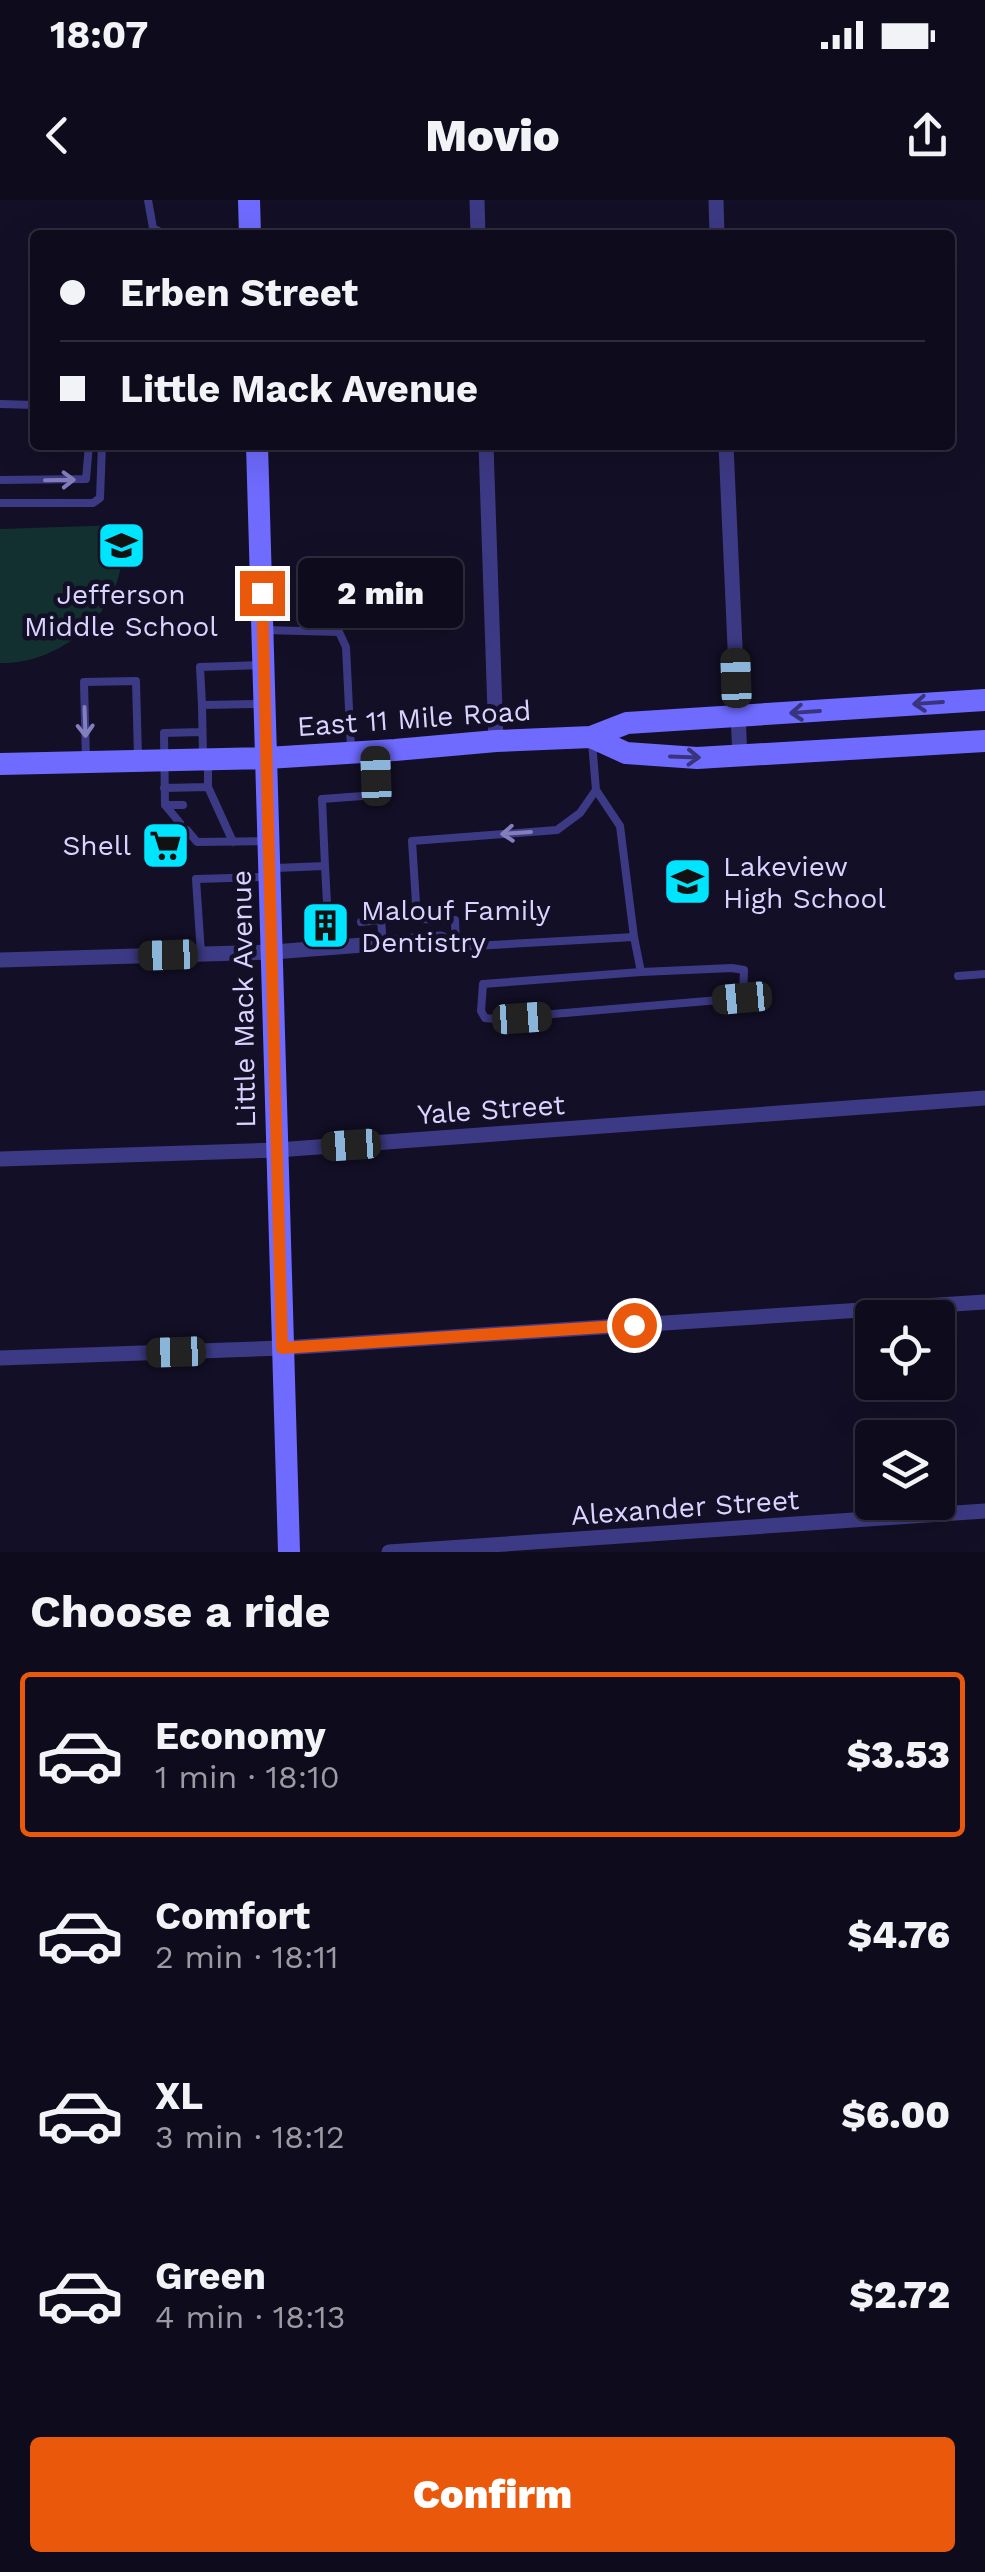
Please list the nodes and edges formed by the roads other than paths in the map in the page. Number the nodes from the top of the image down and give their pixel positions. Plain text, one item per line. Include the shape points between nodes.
1 (148, 200) edge
2 (248, 200) edge
3 (477, 200) edge
4 (716, 200) edge
5 (157, 230) edge
6 (250, 230) edge
7 (478, 230) edge
8 (717, 230) edge
9 (0, 404) edge
10 (30, 405) edge
11 (88, 450) edge
12 (102, 450) edge
13 (257, 450) edge
14 (486, 450) edge
15 (726, 450) edge
16 (0, 480) edge
17 (0, 502) edge
18 (264, 630) junction
19 (264, 665) junction
20 (981, 700) edge
21 (266, 704) junction
22 (202, 705) junction
23 (737, 718) junction
24 (202, 732) junction
25 (591, 737) junction
26 (496, 740) junction
27 (980, 741) edge
28 (375, 752) junction
29 (351, 753) junction
30 (267, 758) junction
31 (740, 758) junction
32 (164, 760) junction
33 (205, 760) junction
34 (138, 761) junction
35 (86, 762) junction
36 (0, 764) edge
37 (164, 788) junction
38 (208, 788) junction
39 (596, 790) junction
40 (216, 804) junction
41 (165, 805) junction
42 (205, 805) dead end
43 (183, 806) dead end
44 (180, 823) dead end
45 (196, 830) dead end
46 (269, 841) junction
47 (233, 842) junction
48 (325, 866) junction
49 (270, 873) junction
50 (328, 902) dead end
51 (361, 922) dead end
52 (634, 937) junction
53 (448, 939) junction
54 (383, 944) junction
55 (273, 952) junction
56 (201, 954) junction
57 (0, 960) edge
58 (642, 972) junction
59 (985, 974) edge
60 (958, 976) dead end
61 (985, 1098) edge
62 (276, 1150) junction
63 (0, 1159) edge
64 (985, 1302) edge
65 (282, 1348) junction
66 (0, 1358) edge
67 (985, 1511) edge
68 (290, 1552) edge
69 (389, 1552) edge

1 - 5 lane
2 - 6 main road
3 - 7 street
4 - 8 street
9 - 10 lane
16 -> 11 lane via 86,479
12 - 17 lane via 100,498 93,503
13 - 18 main road, Little Mack Avenue
14 - 26 street
15 - 23 street
18 - 19 main road, Little Mack Avenue
18 - 29 lane via 339,632 346,647
19 - 21 main road, Little Mack Avenue
19 - 22 lane via 200,668
20 -> 23 main road, East 11 Mile Road
20 - 27 main road
21 - 22 lane
21 - 30 main road, Little Mack Avenue
22 - 24 lane
23 - 25 main road, East 11 Mile Road via 628,723
23 - 31 street
24 - 32 lane via 164,734
24 - 33 lane
25 - 26 main road, East 11 Mile Road
25 -> 31 main road, East 11 Mile Road via 626,753
25 - 39 lane
26 - 28 main road, East 11 Mile Road
27 - 31 main road, East 11 Mile Road
28 - 29 main road, East 11 Mile Road
28 - 48 lane via 376,795 322,799
29 - 30 main road, East 11 Mile Road
30 - 33 main road, East 11 Mile Road
30 - 46 main road, Little Mack Avenue
32 - 33 main road, East 11 Mile Road
32 - 34 main road, East 11 Mile Road
32 - 37 lane
33 - 38 lane
34 - 35 main road, East 11 Mile Road
34 -> 35 lane via 136,681 84,682
35 - 36 main road, East 11 Mile Road
37 - 38 lane
37 - 41 lane
38 - 40 lane
39 - 52 lane via 620,826
39 -> 53 lane via 556,830 412,841 417,920 454,920
40 - 42 lane
40 - 47 lane
41 - 43 lane
41 - 44 lane
45 - 47 lane via 187,830 197,842
46 - 47 lane
46 - 49 main road, Little Mack Avenue
48 - 49 lane
48 - 50 lane
49 - 55 main road, Little Mack Avenue
49 - 56 lane via 196,879
51 - 54 lane via 381,920
52 - 53 lane via 456,947
52 - 58 lane
53 - 54 street
54 - 55 street
55 - 56 street
55 - 62 main road, Little Mack Avenue
56 - 57 street
58 - 58 lane via 744,970 742,998 494,1019 481,1011 483,984
59 - 60 lane
61 - 62 street, Yale Street
62 - 63 street, Yale Street
62 - 65 main road, Little Mack Avenue
64 - 65 street
65 - 66 street
65 - 68 main road, Little Mack Avenue
67 - 69 street, Alexander Street

